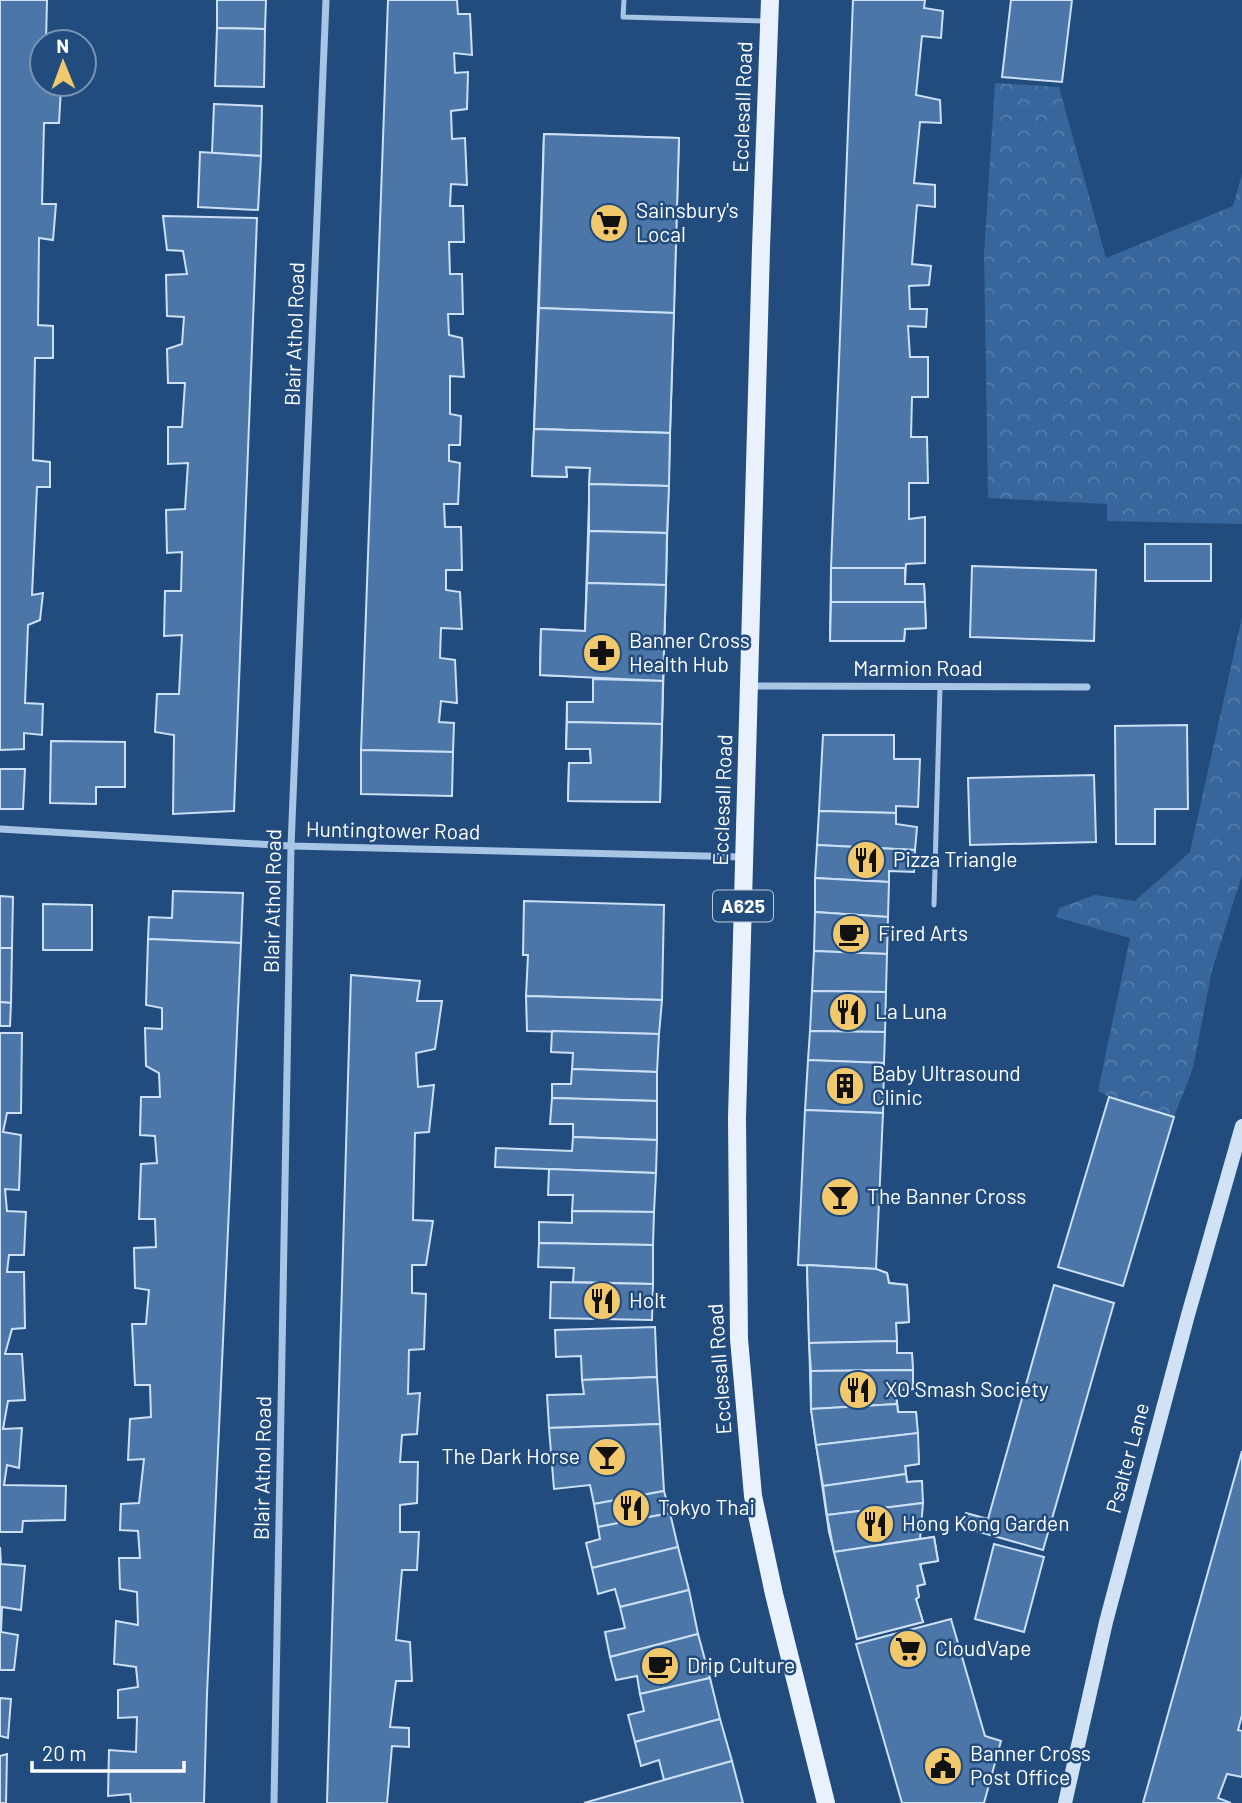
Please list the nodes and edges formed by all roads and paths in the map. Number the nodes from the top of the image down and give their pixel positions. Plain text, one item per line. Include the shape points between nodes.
1 (326, 0) edge
2 (624, 0) edge
3 (770, 0) edge
4 (769, 21) junction
5 (748, 686) junction
6 (940, 687) junction
7 (1087, 687) dead end
8 (0, 829) edge
9 (291, 846) junction
10 (744, 857) junction
11 (934, 905) dead end
12 (1242, 1126) edge
13 (274, 1803) edge
14 (826, 1803) edge
15 (1065, 1803) edge

1 - 9 street, Blair Athol Road
2 - 4 lane via 623,17
3 - 4 main road, Ecclesall Road / A625
4 - 5 main road, Ecclesall Road / A625
5 - 6 street, Marmion Road
5 - 10 main road, Ecclesall Road / A625
6 - 7 street, Marmion Road
6 - 11 lane
8 - 9 street, Huntingtower Road
9 - 10 street, Huntingtower Road
9 - 13 street, Blair Athol Road
10 - 14 main road, Ecclesall Road / A625 via 737,1151 742,1396 753,1496
12 - 15 street, Psalter Lane via 1106,1622

